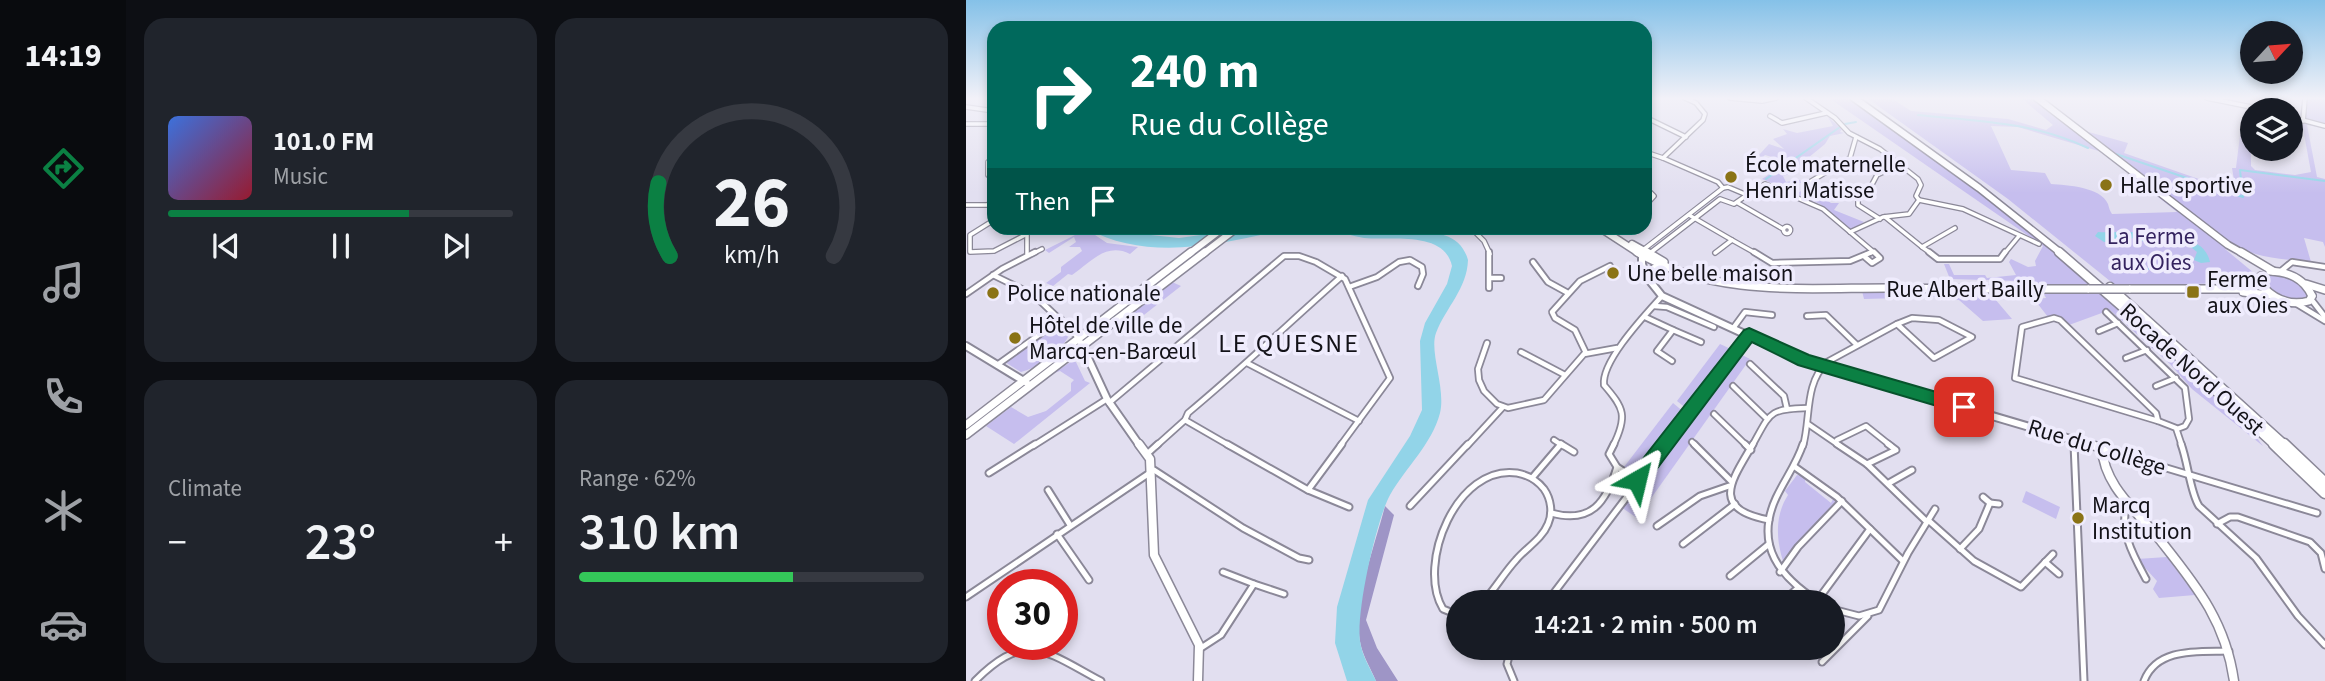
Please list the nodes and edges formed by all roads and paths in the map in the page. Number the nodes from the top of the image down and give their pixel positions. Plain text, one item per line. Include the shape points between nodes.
1 (1669, 130) edge
2 (1693, 130) edge
3 (1847, 130) edge
4 (1899, 130) edge
5 (1907, 130) edge
6 (2078, 130) edge
7 (1686, 137) junction
8 (1856, 137) junction
9 (1652, 154) edge
10 (1663, 158) junction
11 (1898, 165) junction
12 (1808, 183) dead end
13 (1723, 188) junction
14 (1869, 190) dead end
15 (1714, 195) junction
16 (1747, 195) junction
17 (1720, 199) junction
18 (1919, 200) junction
19 (1858, 201) dead end
20 (1738, 203) junction
21 (966, 205) edge
22 (987, 205) edge
23 (1689, 215) junction
24 (1882, 218) junction
25 (1695, 219) junction
26 (987, 224) edge
27 (1955, 228) dead end
28 (1783, 229) dead end
29 (1850, 232) junction
30 (1025, 235) edge
31 (1027, 235) edge
32 (1213, 235) edge
33 (1228, 235) edge
34 (1481, 235) edge
35 (1613, 235) edge
36 (2019, 236) junction
37 (1732, 240) junction
38 (2039, 244) dead end
39 (2228, 246) junction
40 (1922, 247) junction
41 (1042, 249) dead end
42 (1873, 252) junction
43 (1715, 253) dead end
44 (1645, 254) junction
45 (1027, 255) junction
46 (1865, 257) junction
47 (1533, 262) dead end
48 (2297, 262) junction
49 (1610, 266) dead end
50 (1665, 267) junction
51 (2325, 267) edge
52 (2276, 272) junction
53 (993, 275) junction
54 (1342, 276) junction
55 (2296, 277) junction
56 (1491, 278) junction
57 (1501, 278) dead end
58 (1648, 278) junction
59 (2261, 279) junction
60 (1720, 282) junction
61 (2303, 282) junction
62 (1418, 286) dead end
63 (1349, 287) junction
64 (1489, 288) dead end
65 (2211, 290) junction
66 (2325, 292) edge
67 (1568, 293) junction
68 (966, 294) edge
69 (1662, 296) junction
70 (2311, 297) junction
71 (2277, 298) junction
72 (2296, 304) junction
73 (1654, 306) junction
74 (2106, 312) dead end
75 (1772, 315) dead end
76 (1807, 316) dead end
77 (1644, 317) junction
78 (1061, 319) junction
79 (2325, 319) edge
80 (2118, 323) junction
81 (1897, 324) junction
82 (1714, 327) dead end
83 (1734, 327) junction
84 (1673, 330) junction
85 (2099, 331) dead end
86 (1749, 334) junction
87 (1079, 338) junction
88 (1487, 342) dead end
89 (1701, 342) dead end
90 (1857, 345) junction
91 (966, 346) edge
92 (1082, 347) junction
93 (1618, 348) junction
94 (2147, 350) junction
95 (1521, 352) dead end
96 (1586, 353) junction
97 (2126, 358) dead end
98 (1672, 361) dead end
99 (1247, 363) junction
100 (998, 365) junction
101 (1750, 365) dead end
102 (1822, 366) junction
103 (1565, 375) junction
104 (2176, 378) junction
105 (1023, 381) junction
106 (1036, 383) junction
107 (1733, 386) dead end
108 (2156, 386) dead end
109 (1108, 401) junction
110 (1503, 407) junction
111 (1808, 408) junction
112 (1787, 409) junction
113 (1714, 414) dead end
114 (1766, 418) junction
115 (1185, 420) junction
116 (1359, 421) junction
117 (2158, 421) junction
118 (1808, 424) junction
119 (966, 425) edge
120 (2177, 429) junction
121 (966, 435) edge
122 (1553, 440) dead end
123 (1836, 440) junction
124 (2074, 440) junction
125 (1692, 442) dead end
126 (1561, 444) junction
127 (2102, 448) junction
128 (1751, 450) junction
129 (1574, 452) dead end
130 (1147, 454) junction
131 (1867, 464) junction
132 (1617, 467) junction
133 (1795, 467) junction
134 (1912, 470) dead end
135 (1151, 471) junction
136 (989, 473) dead end
137 (2192, 475) junction
138 (1532, 478) junction
139 (1637, 480) junction
140 (1889, 483) junction
141 (2325, 483) edge
142 (1730, 484) junction
143 (1048, 490) dead end
144 (1308, 490) junction
145 (2325, 493) edge
146 (1983, 497) dead end
147 (1842, 501) junction
148 (2127, 502) junction
149 (1990, 503) junction
150 (1735, 504) junction
151 (1998, 504) dead end
152 (1349, 506) dead end
153 (1410, 506) dead end
154 (1935, 509) dead end
155 (1550, 513) junction
156 (2317, 513) dead end
157 (1769, 520) junction
158 (1927, 521) junction
159 (2217, 524) junction
160 (1070, 525) junction
161 (1657, 526) dead end
162 (1870, 529) junction
163 (1057, 534) junction
164 (1683, 544) dead end
165 (1769, 544) junction
166 (1960, 549) junction
167 (2053, 554) dead end
168 (1310, 560) dead end
169 (1903, 561) junction
170 (2045, 562) junction
171 (2325, 569) edge
172 (1223, 572) dead end
173 (1780, 572) junction
174 (2059, 574) dead end
175 (1730, 576) dead end
176 (2146, 579) dead end
177 (1088, 580) dead end
178 (1254, 584) junction
179 (1797, 589) edge
180 (1492, 590) edge
181 (1555, 590) edge
182 (1826, 590) edge
183 (1284, 594) dead end
184 (966, 597) edge
185 (1446, 610) edge
186 (1845, 613) edge
187 (1868, 615) junction
188 (2325, 645) edge
189 (1200, 649) junction
190 (2230, 651) junction
191 (1508, 660) edge
192 (1822, 662) dead end
193 (975, 681) edge
194 (1101, 681) edge
195 (1198, 681) edge
196 (1514, 681) edge
197 (2084, 681) edge
198 (2144, 681) edge
199 (2234, 681) edge

1 - 7 street
2 - 7 street
3 - 8 street
4 - 145 highway, Rocade Nord Ouest via 2070,260 2208,381
5 - 141 highway, Rocade Nord Ouest via 2084,265
6 - 39 main road
7 - 10 street
8 - 11 street
8 - 12 street via 1850,158
9 - 10 street
10 - 13 street
11 - 14 street via 1878,175
11 - 18 street via 1919,180
13 - 15 street
13 - 16 street
15 - 17 street
15 - 23 street
16 - 20 street
16 - 29 street via 1766,184 1823,209
17 - 20 street
17 - 25 street
18 - 24 street via 1909,214
18 - 36 street via 1956,208
19 - 24 street
20 - 28 street
21 - 22 street
23 - 25 street
23 - 44 street
24 - 29 street
24 - 40 street
25 - 37 street
25 - 44 street
26 - 30 street via 970,235 970,252 994,251
27 - 40 street
29 - 42 street
31 - 45 street
32 - 87 main road
33 - 92 main road
34 - 56 street via 1490,251
35 - 44 main road, Rue Albert Bailly
36 - 38 street
36 - 40 street via 2000,259 1938,259
37 - 43 street
37 - 46 street via 1772,262
39 - 52 main road
39 - 59 main road
41 - 45 street
42 - 46 street
42 - 46 street via 1880,258 1872,262
44 - 50 main road, Rue Albert Bailly
44 - 58 street, Rue du Collège via 1641,265
44 - 60 main road, Rue Albert Bailly
45 - 53 street
47 - 67 street via 1548,282
48 - 51 street
48 - 52 street
48 - 55 street via 2291,267
49 - 67 street via 1580,281
50 - 58 street via 1654,268
50 - 60 main road, Rue Albert Bailly
52 - 55 main road
52 - 59 main road, Rue Albert Bailly
53 - 68 street
53 - 78 street via 1034,295
54 - 63 street
54 - 99 street
54 - 109 street via 1296,255 1283,257 1200,330
55 - 61 main road
56 - 57 street
56 - 64 street
58 - 69 street, Rue du Collège
59 - 65 main road, Rue Albert Bailly via 2250,288
59 - 71 main road
60 - 65 main road, Rue Albert Bailly, bridge via 1777,288
61 - 66 main road
61 - 70 main road
62 - 63 street via 1422,267 1405,260
63 - 116 street via 1390,376
65 - 71 main road, Rue Albert Bailly
66 - 70 main road
67 - 96 street via 1552,313 1575,330
69 - 73 street
69 - 83 street, Rue du Collège
70 - 72 main road
70 - 79 street
71 - 72 main road, Rue Albert Bailly
72 - 79 street
73 - 77 street
73 - 82 street
74 - 80 street
75 - 83 street via 1745,312
76 - 90 street via 1826,315
77 - 84 street
77 - 93 street
78 - 87 street
78 - 100 street
80 - 85 street
80 - 94 street
81 - 81 street via 1911,318 1934,319 1953,324 1972,337 1934,358
81 - 90 street
83 - 86 street, Rue du Collège
84 - 89 street
84 - 98 street via 1657,351
86 - 102 street, Rue du Collège
86 - 139 street
87 - 92 street
87 - 105 main road
88 - 110 street via 1479,380 1484,391
90 - 102 street
91 - 100 street
92 - 106 main road
92 - 109 street
93 - 96 street
93 - 132 street via 1603,381 1623,416 1620,437 1609,454
94 - 97 street
94 - 104 street
95 - 103 street
96 - 103 street
99 - 115 street via 1188,412
99 - 116 street
100 - 105 street
101 - 112 street via 1784,396
102 - 111 street
102 - 124 street, Rue du Collège
103 - 110 street via 1542,401
104 - 108 street
104 - 120 street via 2186,390 2189,419
105 - 106 street
105 - 119 main road
106 - 121 main road
107 - 114 street
109 - 130 street
109 - 136 street
110 - 153 street
111 - 112 street
111 - 118 street
112 - 114 street
113 - 128 street
114 - 128 street
115 - 130 street
115 - 144 street
116 - 144 street
117 - 117 street via 2156,412 2062,321 2054,318 2022,327 2015,378
117 - 120 street
118 - 123 street
118 - 133 street
120 - 137 street
122 - 126 street
123 - 131 street
123 - 131 street via 1866,426 1896,450
124 - 127 street, Rue du Collège
124 - 197 street
125 - 142 street
126 - 129 street
126 - 138 street
127 - 137 street, Rue du Collège
127 - 148 street via 2104,469
128 - 142 street
130 - 135 street
131 - 140 street
132 - 139 street
132 - 155 street via 1608,495 1594,509 1569,519
133 - 147 street
133 - 157 street
134 - 140 street
135 - 160 street
135 - 168 street via 1160,472 1251,532
135 - 189 street via 1154,555
137 - 156 street, Rue du Collège
137 - 159 street via 2195,500
138 - 155 street via 1546,492
138 - 185 street via 1509,471 1488,477 1466,493 1448,518 1437,554 1435,586 1438,602
139 - 181 street
140 - 158 street
142 - 150 street
142 - 161 street via 1704,491
143 - 160 street
144 - 152 street
146 - 149 street
147 - 162 street
147 - 173 street
148 - 176 street via 2125,533
148 - 190 street via 2204,599
149 - 151 street
149 - 166 street via 1979,529
150 - 157 street via 1750,516
150 - 164 street
154 - 158 street
155 - 180 street via 1544,532
157 - 165 street
158 - 166 street
158 - 169 street
159 - 171 street via 2238,517 2304,539 2319,550
159 - 188 street via 2256,558
160 - 163 street
162 - 169 street
162 - 182 street
163 - 177 street
163 - 184 street
165 - 173 street
165 - 175 street
166 - 170 street via 2021,587
167 - 170 street
169 - 187 street via 1885,603
170 - 174 street
172 - 178 street
173 - 179 street
178 - 183 street
178 - 189 street via 1221,635
186 - 187 street
187 - 192 street
189 - 195 street
190 - 198 street via 2159,660
190 - 199 street
191 - 196 street
193 - 194 street via 1001,656 1025,647

